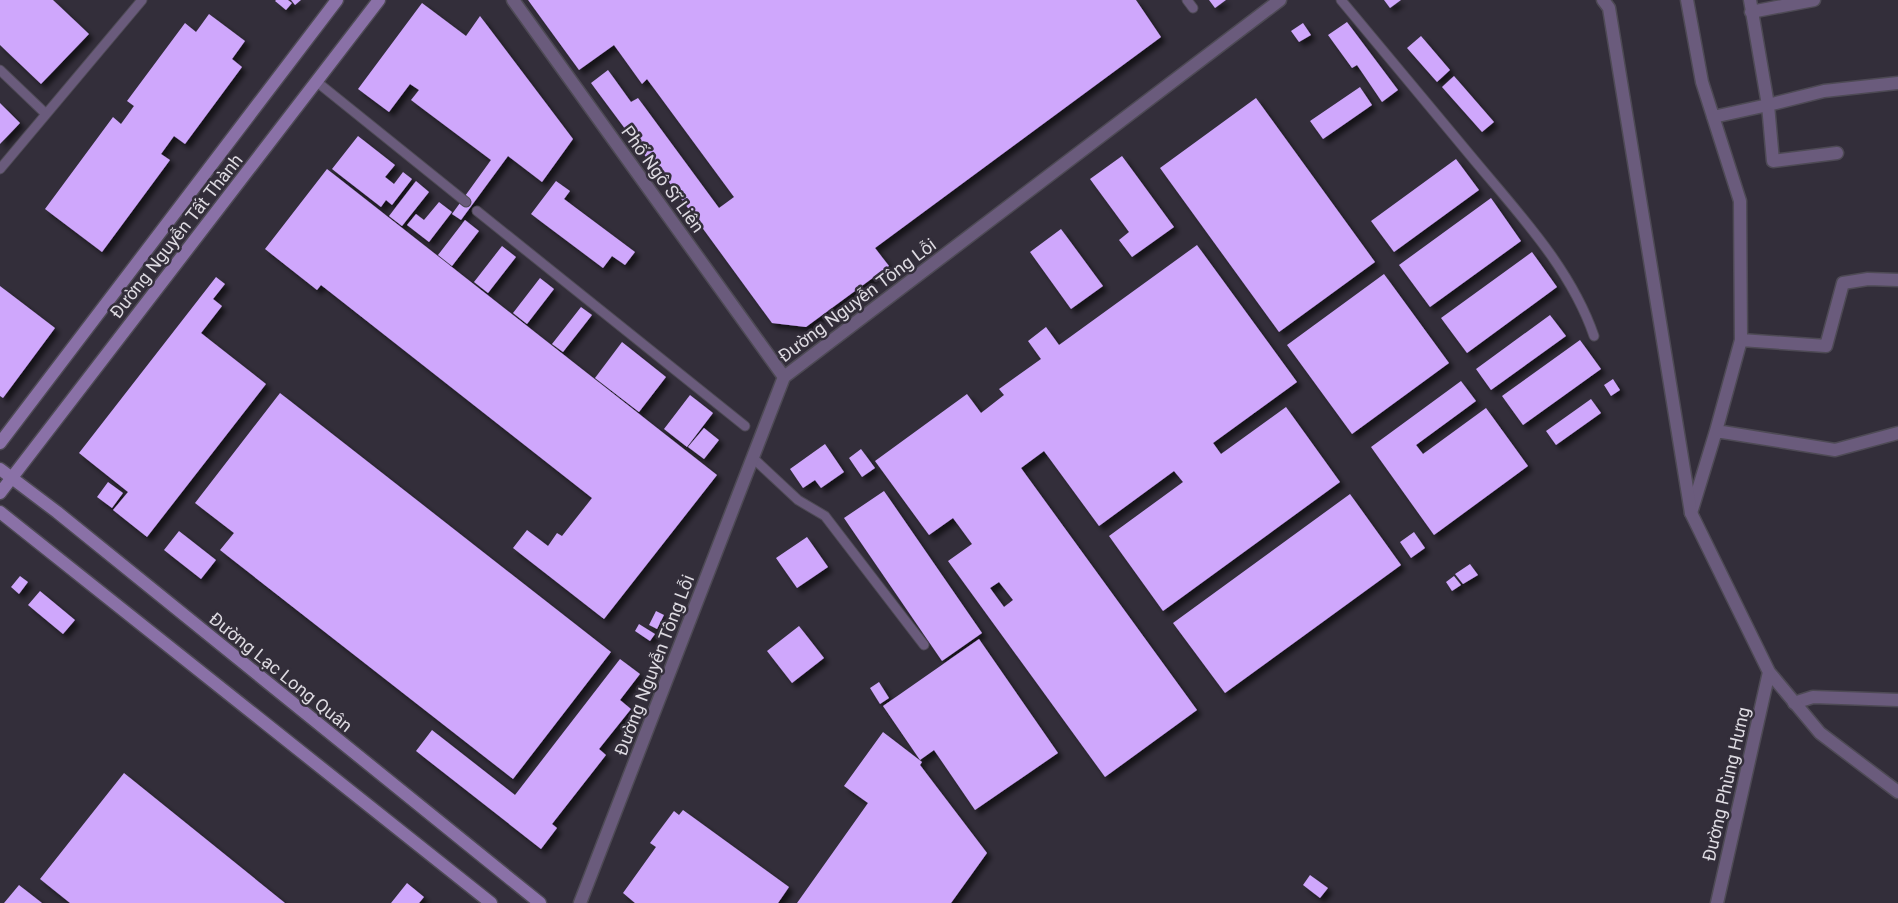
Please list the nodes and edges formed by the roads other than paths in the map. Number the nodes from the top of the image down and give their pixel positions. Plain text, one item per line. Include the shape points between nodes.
1 (142, 0) edge
2 (337, 0) edge
3 (379, 0) edge
4 (513, 0) edge
5 (1280, 0) edge
6 (1341, 0) edge
7 (1604, 0) edge
8 (1687, 0) edge
9 (1814, 0) edge
10 (1751, 6) edge
11 (0, 70) edge
12 (317, 82) junction
13 (1898, 83) edge
14 (1768, 104) junction
15 (46, 114) junction
16 (1713, 117) junction
17 (1837, 153) dead end
18 (0, 169) edge
19 (466, 202) dead end
20 (477, 211) dead end
21 (1898, 280) edge
22 (1594, 336) dead end
23 (1741, 340) junction
24 (784, 378) junction
25 (745, 426) dead end
26 (1716, 431) junction
27 (1898, 433) edge
28 (0, 444) edge
29 (753, 458) junction
30 (0, 469) edge
31 (12, 478) junction
32 (0, 494) edge
33 (0, 512) edge
34 (1691, 513) junction
35 (924, 645) dead end
36 (1769, 672) junction
37 (1898, 700) edge
38 (1794, 703) junction
39 (1898, 792) edge
40 (491, 903) edge
41 (540, 903) edge
42 (580, 903) edge
43 (1717, 903) edge

1 - 15 lane
2 - 28 main road, Đường Nguyễn Tất Thành
3 - 12 main road, Đường Nguyễn Tất Thành
4 - 24 street, Phố Ngô Sĩ Liên
5 - 24 street, Đường Nguyễn Tông Lỗi
6 - 22 lane via 1552,258 1585,310
7 - 34 street via 1609,8
8 - 16 street via 1702,82
9 - 10 street
10 - 14 street
11 - 15 lane
12 - 19 lane
12 - 31 main road, Đường Nguyễn Tất Thành
13 - 14 street via 1824,91
14 - 16 street
14 - 17 street via 1773,161
15 - 18 lane
16 - 23 street via 1740,201
20 - 25 lane
21 - 23 street via 1868,279 1843,283 1826,346
23 - 26 street
24 - 29 street, Đường Nguyễn Tông Lỗi
26 - 27 street via 1835,450
26 - 34 street
29 - 35 lane via 798,500 825,516
29 - 42 street, Đường Nguyễn Tông Lỗi
30 - 31 main road, Đường Lạc Long Quân
31 - 32 main road, Đường Nguyễn Tất Thành
31 - 41 main road, Đường Lạc Long Quân
33 - 40 main road
34 - 36 street
36 - 38 street
36 - 43 street, Đường Phùng Hưng
37 - 38 street via 1813,697
38 - 39 street via 1820,734

